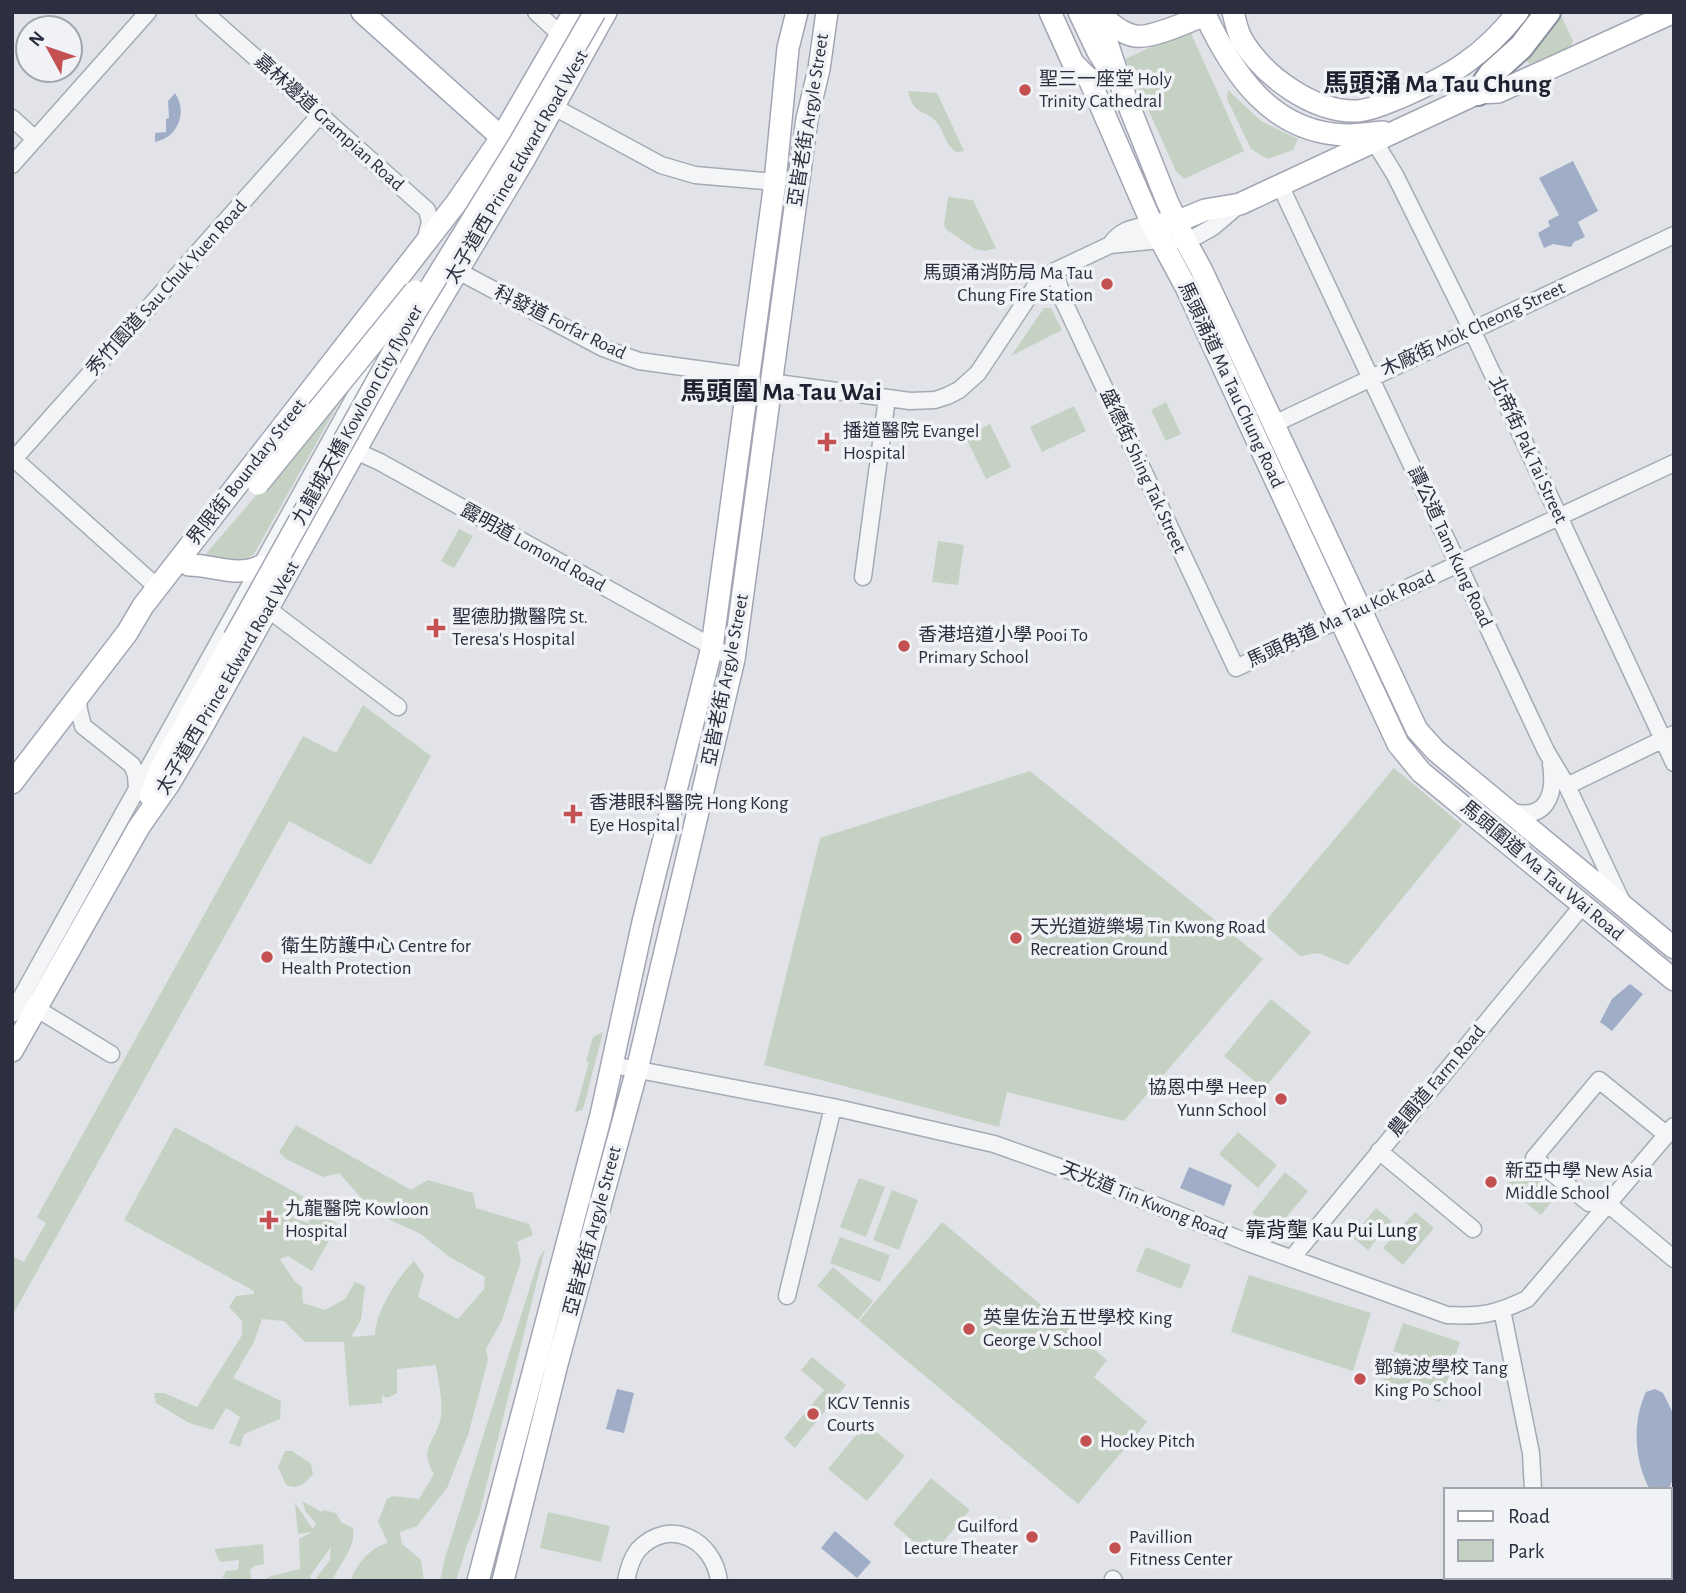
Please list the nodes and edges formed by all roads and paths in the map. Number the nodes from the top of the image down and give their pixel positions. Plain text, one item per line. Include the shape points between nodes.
1 (148, 12) edge
2 (204, 12) edge
3 (362, 12) edge
4 (537, 12) edge
5 (573, 12) edge
6 (586, 12) edge
7 (594, 12) edge
8 (606, 12) edge
9 (1050, 12) edge
10 (1066, 12) edge
11 (1079, 12) edge
12 (1097, 12) edge
13 (1168, 12) edge
14 (1233, 12) edge
15 (1518, 12) edge
16 (1548, 12) edge
17 (1672, 13) edge
18 (811, 14) edge
19 (1205, 14) edge
20 (1152, 33) junction
21 (561, 35) junction
22 (1240, 36) junction
23 (1089, 79) junction
24 (1124, 91) junction
25 (1478, 93) junction
26 (554, 107) junction
27 (319, 117) junction
28 (12, 118) edge
29 (1396, 132) junction
30 (501, 138) junction
31 (35, 139) junction
32 (1374, 141) junction
33 (525, 158) junction
34 (12, 165) edge
35 (775, 182) junction
36 (1280, 185) junction
37 (1180, 231) junction
38 (1156, 232) junction
39 (1674, 235) edge
40 (425, 244) junction
41 (458, 271) junction
42 (1055, 271) junction
43 (371, 314) junction
44 (1472, 330) junction
45 (421, 332) junction
46 (370, 342) junction
47 (748, 376) junction
48 (1371, 378) junction
49 (770, 382) junction
50 (887, 398) junction
51 (1273, 424) junction
52 (332, 439) junction
53 (355, 452) junction
54 (13, 458) edge
55 (1674, 463) edge
56 (1558, 515) junction
57 (189, 565) junction
58 (1459, 565) junction
59 (261, 566) junction
60 (863, 577) dead end
61 (157, 587) junction
62 (268, 609) junction
63 (1359, 610) junction
64 (1339, 619) junction
65 (127, 633) junction
66 (712, 647) junction
67 (734, 659) junction
68 (1236, 668) joint
69 (78, 697) junction
70 (398, 707) dead end
71 (1668, 736) edge
72 (1436, 751) joint
73 (1410, 761) joint
74 (1551, 761) junction
75 (1674, 763) edge
76 (12, 783) edge
77 (1567, 786) junction
78 (137, 789) junction
79 (1507, 810) junction
80 (139, 827) junction
81 (1583, 905) junction
82 (1624, 907) junction
83 (1674, 948) edge
84 (1674, 980) edge
85 (23, 1000) edge
86 (12, 1014) edge
87 (12, 1051) edge
88 (111, 1054) dead end
89 (613, 1065) junction
90 (637, 1070) junction
91 (833, 1107) junction
92 (1670, 1131) edge
93 (1379, 1151) junction
94 (1608, 1204) junction
95 (1473, 1229) dead end
96 (1292, 1258) junction
97 (1674, 1259) edge
98 (788, 1296) dead end
99 (1502, 1310) junction
100 (1533, 1488) edge
101 (478, 1581) edge
102 (503, 1581) edge
103 (626, 1581) edge
104 (719, 1581) edge

1 - 31 street
2 - 27 street, 嘉林邊道 Grampian Road
3 - 30 main road
4 - 21 street
5 - 21 main road, 太子道西 Prince Edward Road West
6 - 57 main road, 九龍城天橋 Kowloon City flyover, bridge via 513,141 406,303
7 - 80 main road, 九龍城天橋 Kowloon City flyover, bridge via 416,311 160,769
8 - 26 main road, 太子道西 Prince Edward Road West
9 - 23 main road, 馬頭涌道 Ma Tau Chung Road via 1073,63
10 - 23 main road via 1087,57
11 - 24 main road
12 - 20 main road via 1134,36
12 - 24 main road, 馬頭涌道 Ma Tau Chung Road
13 - 20 main road
14 - 22 main road
15 - 22 main road via 1479,55 1455,71 1357,111 1330,106 1287,88 1261,66
16 - 25 highway
17 - 25 main road via 1498,92
18 - 35 main road, 亞皆老街 Argyle Street via 785,101
18 - 49 main road, 亞皆老街 Argyle Street via 807,119
19 - 20 main road
19 - 22 main road
19 - 29 main road via 1233,68 1265,105 1332,134
21 - 30 main road, 太子道西 Prince Edward Road West
23 - 38 main road, 馬頭涌道 Ma Tau Chung Road
24 - 37 main road, 馬頭涌道 Ma Tau Chung Road
25 - 29 main road
26 - 33 main road, 太子道西 Prince Edward Road West
26 - 35 street via 661,165 695,175
27 - 40 street, 嘉林邊道 Grampian Road via 427,210
27 - 54 street, 秀竹園道 Sau Chuk Yuen Road
28 - 31 street
29 - 32 main road
30 - 33 main road
30 - 40 main road, 太子道西 Prince Edward Road West
31 - 34 street
32 - 36 main road
32 - 44 street, 北帝街 Pak Tai Street
33 - 41 main road, 太子道西 Prince Edward Road West
35 - 47 main road, 亞皆老街 Argyle Street
36 - 37 main road via 1240,204 1205,210
36 - 48 street, 譚公道 Tam Kung Road
37 - 38 main road
37 - 51 main road, 馬頭涌道 Ma Tau Chung Road
38 - 42 street via 1129,228 1118,233 1110,245
38 - 64 main road, 馬頭涌道 Ma Tau Chung Road
39 - 44 street, 木廠街 Mok Cheong Street
40 - 43 main road, 太子道西 Prince Edward Road West
41 - 45 main road, 太子道西 Prince Edward Road West
41 - 47 street, 科發道 Forfar Road via 603,348 639,361
42 - 50 street via 1035,287 978,373 959,390 922,402
42 - 68 street, 盛德街 Shing Tak Street via 1063,300
43 - 46 street, 太子道西 Prince Edward Road West
43 - 61 main road, 界限街 Boundary Street
44 - 48 street, 木廠街 Mok Cheong Street
44 - 56 street, 北帝街 Pak Tai Street
45 - 46 main road via 414,344 395,355 379,352
45 - 53 main road, 太子道西 Prince Edward Road West
46 - 52 street, 太子道西 Prince Edward Road West via 363,382
47 - 66 main road, 亞皆老街 Argyle Street
48 - 51 street, 木廠街 Mok Cheong Street
48 - 58 street, 譚公道 Tam Kung Road
49 - 50 street
49 - 67 main road, 亞皆老街 Argyle Street
50 - 60 street
51 - 63 main road, 馬頭涌道 Ma Tau Chung Road
52 - 53 street, 露明道 Lomond Road
52 - 59 street, 太子道西 Prince Edward Road West
53 - 62 main road, 太子道西 Prince Edward Road West
53 - 66 street, 露明道 Lomond Road
54 - 61 street
55 - 56 street, 馬頭角道 Ma Tau Kok Road
56 - 58 street, 馬頭角道 Ma Tau Kok Road
56 - 71 street, 北帝街 Pak Tai Street
57 - 59 main road via 242,572
57 - 65 main road, 界限街 Boundary Street via 147,618
58 - 63 street, 馬頭角道 Ma Tau Kok Road
58 - 74 street, 譚公道 Tam Kung Road
59 - 78 street, 太子道西 Prince Edward Road West
61 - 65 main road, 界限街 Boundary Street
62 - 70 street
62 - 80 main road, 太子道西 Prince Edward Road West via 172,779
63 - 64 street, 馬頭角道 Ma Tau Kok Road
63 - 72 main road, 馬頭涌道 Ma Tau Chung Road via 1417,730
64 - 68 street, 馬頭角道 Ma Tau Kok Road
64 - 73 main road, 馬頭涌道 Ma Tau Chung Road
65 - 69 main road, 界限街 Boundary Street
66 - 67 street, 露明道 Lomond Road
66 - 89 main road, 亞皆老街 Argyle Street via 643,922
67 - 90 main road, 亞皆老街 Argyle Street
69 - 76 main road, 界限街 Boundary Street
69 - 78 street via 83,726 132,765
71 - 75 street, 北帝街 Pak Tai Street
71 - 77 street
72 - 79 main road, 馬頭圍道 Ma Tau Wai Road
73 - 81 main road, 馬頭圍道 Ma Tau Wai Road
74 - 77 street, 譚公道 Tam Kung Road
74 - 79 street via 1554,782 1547,802 1527,814
77 - 82 street, 譚公道 Tam Kung Road
78 - 85 street, 太子道西 Prince Edward Road West
79 - 82 main road, 馬頭圍道 Ma Tau Wai Road
80 - 85 main road, 太子道西 Prince Edward Road West
81 - 84 main road, 馬頭圍道 Ma Tau Wai Road
81 - 93 street, 農圃道 Farm Road
82 - 83 main road, 馬頭圍道 Ma Tau Wai Road
85 - 86 street, 太子道西 Prince Edward Road West
85 - 87 main road, 太子道西 Prince Edward Road West
85 - 88 street
89 - 90 street, 天光道 Tin Kwong Road
89 - 101 main road, 亞皆老街 Argyle Street
90 - 91 street, 天光道 Tin Kwong Road
90 - 102 main road, 亞皆老街 Argyle Street via 556,1364
91 - 96 street, 天光道 Tin Kwong Road via 1016,1151
91 - 98 street
92 - 94 street, 天光道 Tin Kwong Road
92 - 94 street via 1599,1080 1534,1158 1589,1203
93 - 95 street
93 - 96 street, 農圃道 Farm Road
94 - 97 street
94 - 99 street, 天光道 Tin Kwong Road via 1527,1299
96 - 99 street, 天光道 Tin Kwong Road via 1447,1315 1479,1317
99 - 100 street via 1531,1453
103 - 104 street via 638,1550 668,1535 690,1537 699,1543 714,1559

